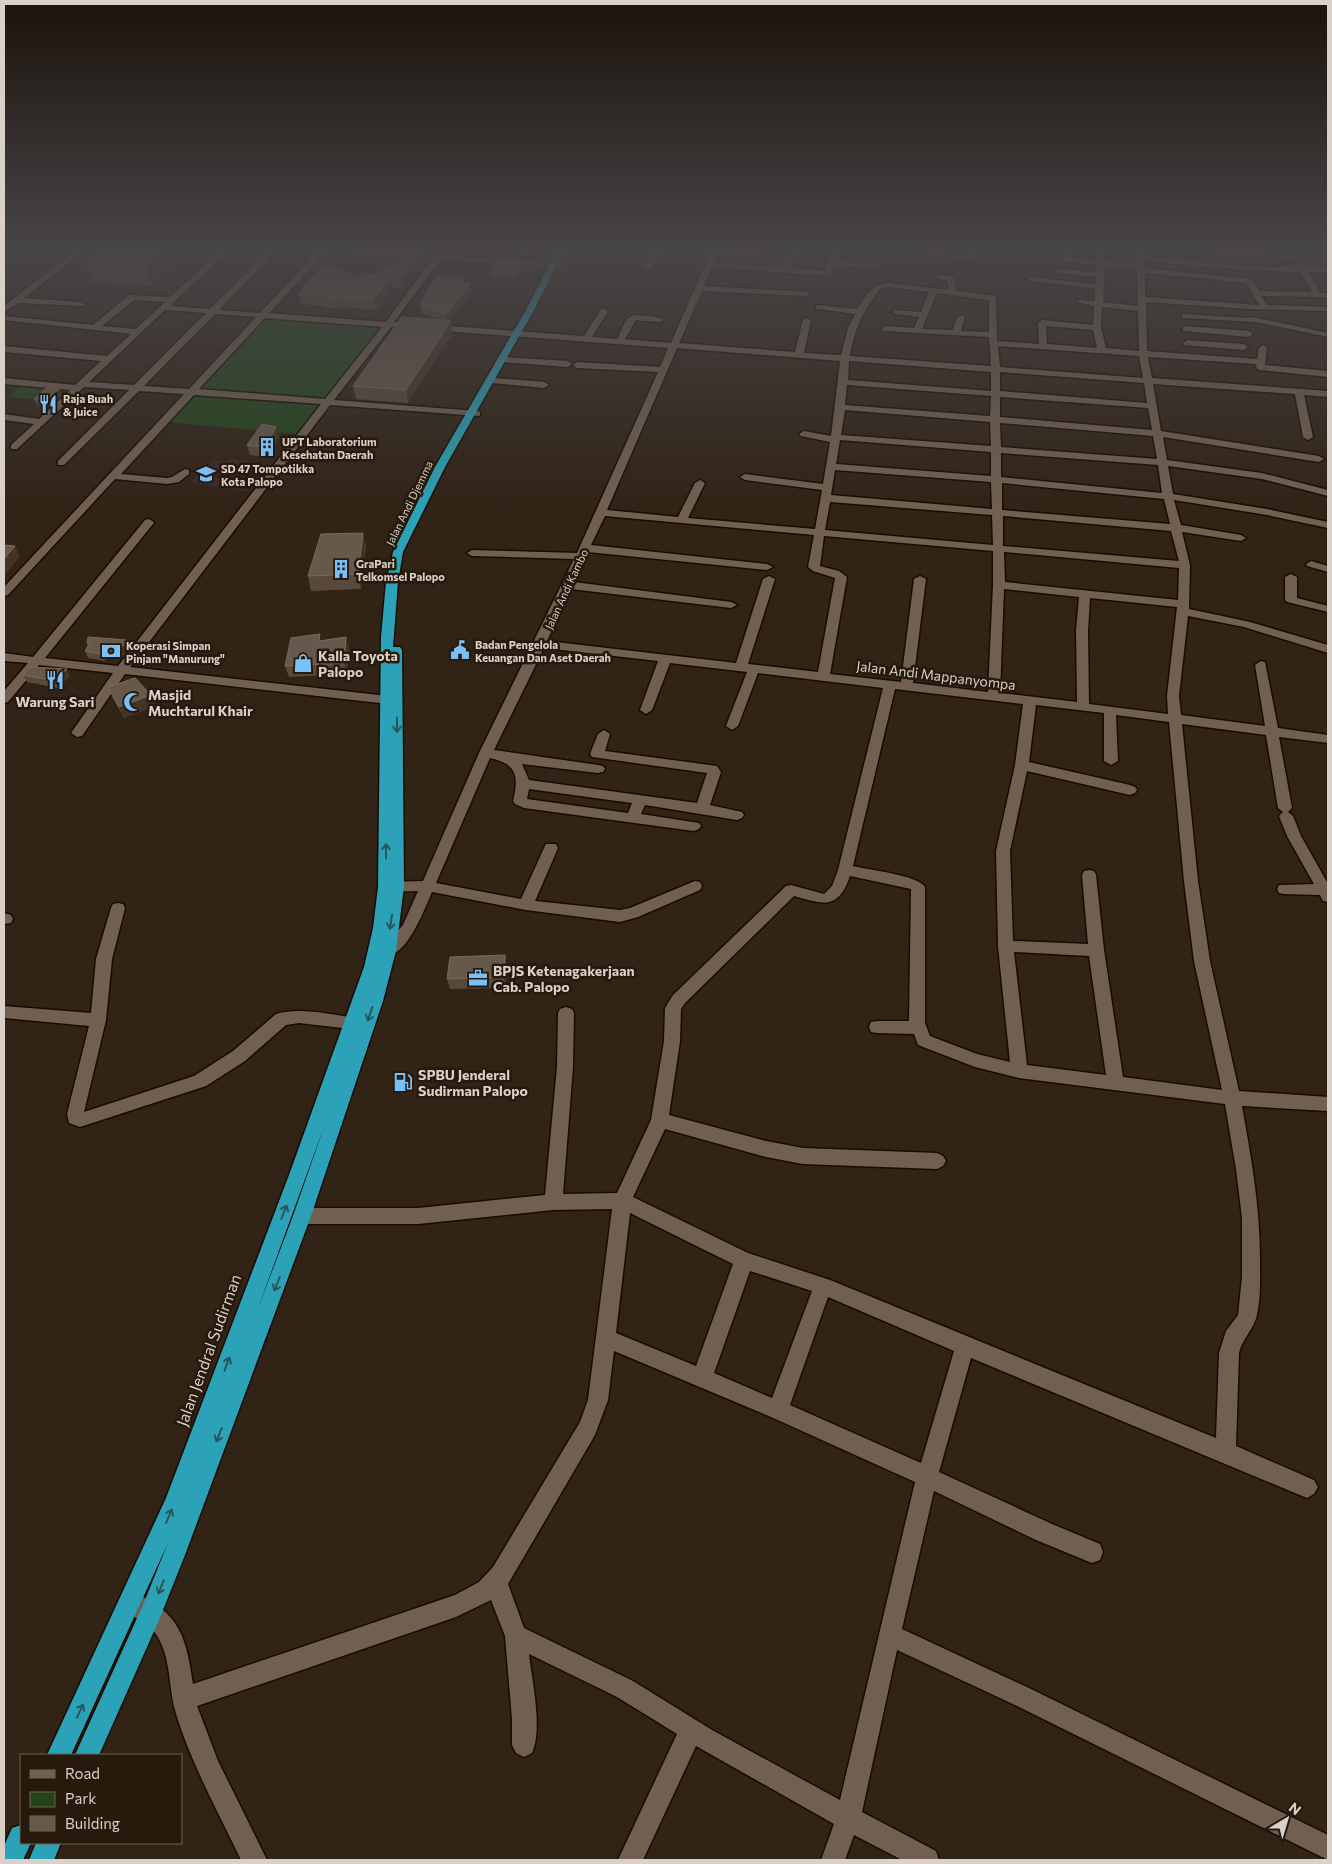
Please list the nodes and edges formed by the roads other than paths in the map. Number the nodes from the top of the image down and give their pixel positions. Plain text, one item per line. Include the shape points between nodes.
1 (138, 333) edge
2 (190, 333) edge
3 (247, 333) edge
4 (382, 333) edge
5 (519, 333) junction
6 (590, 333) edge
7 (624, 333) edge
8 (679, 333) edge
9 (804, 333) edge
10 (850, 333) edge
11 (943, 333) edge
12 (993, 333) edge
13 (1042, 333) edge
14 (1098, 333) edge
15 (1142, 333) edge
16 (1186, 333) edge
17 (1236, 333) edge
18 (956, 334) joint
19 (1249, 334) joint
20 (587, 338) junction
21 (993, 339) junction
22 (620, 341) junction
23 (1187, 343) junction
24 (674, 345) junction
25 (1043, 346) junction
26 (1244, 347) junction
27 (1263, 348) dead end
28 (4, 349) edge
29 (1102, 350) junction
30 (1143, 353) junction
31 (799, 354) junction
32 (1188, 356) junction
33 (845, 357) junction
34 (109, 359) junction
35 (506, 360) junction
36 (1240, 361) junction
37 (1260, 362) junction
38 (996, 368) junction
39 (663, 370) junction
40 (1328, 374) edge
41 (1147, 379) junction
42 (4, 381) edge
43 (495, 381) junction
44 (844, 382) junction
45 (544, 385) dead end
46 (80, 386) junction
47 (135, 389) junction
48 (191, 391) junction
49 (1299, 391) junction
50 (995, 393) junction
51 (1328, 394) edge
52 (328, 402) junction
53 (1152, 406) junction
54 (841, 407) junction
55 (473, 414) junction
56 (4, 417) edge
57 (995, 420) junction
58 (43, 422) junction
59 (1157, 433) junction
60 (804, 434) dead end
61 (1308, 437) dead end
62 (836, 438) junction
63 (14, 447) dead end
64 (995, 449) junction
65 (1319, 459) dead end
66 (1163, 462) junction
67 (61, 463) dead end
68 (830, 467) junction
69 (185, 472) dead end
70 (112, 476) junction
71 (745, 477) dead end
72 (996, 480) junction
73 (700, 483) dead end
74 (826, 493) junction
75 (1328, 493) edge
76 (1168, 495) junction
77 (601, 513) junction
78 (998, 513) junction
79 (682, 520) junction
80 (149, 522) dead end
81 (1328, 525) edge
82 (1176, 528) junction
83 (818, 532) junction
84 (1241, 538) dead end
85 (997, 547) junction
86 (583, 552) junction
87 (472, 553) dead end
88 (1185, 564) junction
89 (1311, 564) dead end
90 (1328, 569) edge
91 (1292, 577) dead end
92 (920, 579) dead end
93 (568, 584) junction
94 (999, 585) junction
95 (4, 593) edge
96 (1085, 593) junction
97 (731, 605) dead end
98 (1184, 607) junction
99 (1328, 610) edge
100 (540, 644) junction
101 (1328, 648) edge
102 (4, 658) edge
103 (665, 659) junction
104 (37, 661) junction
105 (1261, 665) dead end
106 (741, 667) junction
107 (754, 668) junction
108 (120, 672) junction
109 (823, 676) junction
110 (890, 684) junction
111 (907, 686) junction
112 (994, 697) junction
113 (4, 699) edge
114 (392, 700) junction
115 (1030, 701) junction
116 (1083, 707) junction
117 (646, 710) dead end
118 (1110, 710) junction
119 (1175, 719) junction
120 (732, 726) dead end
121 (1272, 731) junction
122 (76, 733) dead end
123 (604, 734) dead end
124 (1328, 739) edge
125 (486, 753) junction
126 (510, 758) junction
127 (1111, 761) dead end
128 (1022, 765) junction
129 (598, 769) dead end
130 (524, 784) junction
131 (1130, 790) dead end
132 (640, 799) junction
133 (702, 808) junction
134 (737, 815) dead end
135 (633, 818) junction
136 (694, 826) dead end
137 (551, 848) dead end
138 (845, 870) junction
139 (1089, 875) dead end
140 (391, 886) junction
141 (426, 886) junction
142 (695, 886) dead end
143 (1284, 889) dead end
144 (1327, 892) edge
145 (526, 905) junction
146 (118, 908) dead end
147 (1006, 946) junction
148 (1096, 950) junction
149 (382, 951) junction
150 (4, 1012) edge
151 (566, 1014) dead end
152 (98, 1020) junction
153 (351, 1023) junction
154 (877, 1027) dead end
155 (918, 1028) junction
156 (1019, 1071) junction
157 (1116, 1084) junction
158 (1232, 1098) junction
159 (1328, 1104) edge
160 (660, 1120) junction
161 (937, 1161) dead end
162 (622, 1201) junction
163 (553, 1202) junction
164 (302, 1216) junction
165 (744, 1260) junction
166 (823, 1286) junction
167 (606, 1338) junction
168 (965, 1346) junction
169 (702, 1378) junction
170 (778, 1410) junction
171 (1226, 1452) junction
172 (927, 1477) junction
173 (1307, 1487) dead end
174 (1092, 1552) dead end
175 (164, 1553) junction
176 (496, 1583) junction
177 (130, 1602) junction
178 (151, 1612) junction
179 (889, 1635) junction
180 (516, 1636) junction
181 (184, 1699) junction
182 (691, 1730) junction
183 (524, 1745) dead end
184 (59, 1754) edge
185 (88, 1754) edge
186 (848, 1818) junction
187 (20, 1838) edge
188 (48, 1844) edge
189 (1328, 1848) edge
190 (10, 1860) edge
191 (41, 1860) edge
192 (254, 1860) edge
193 (630, 1860) edge
194 (833, 1860) edge
195 (927, 1860) edge

1 - 34 street
2 - 47 street
3 - 48 street
4 - 52 street
5 - 20 street
5 - 35 highway, Jalan Andi Djemma
5 - 55 highway, Jalan Andi Djemma
6 - 20 street
7 - 22 street
8 - 24 street, Jalan Andi Kambo
9 - 31 street
10 - 33 street
11 - 18 street
12 - 21 street
13 - 25 street
14 - 29 street
15 - 30 street
16 - 23 street
17 - 19 street
18 - 21 street
19 - 26 street
20 - 22 street
21 - 25 street
21 - 38 street
22 - 24 street
23 - 26 street
23 - 32 street
24 - 31 street
24 - 39 street, Jalan Andi Kambo
25 - 29 street
26 - 36 street
27 - 37 street
28 - 34 street
29 - 30 street
30 - 32 street
30 - 41 street
31 - 33 street
32 - 36 street
33 - 38 street
33 - 44 street
34 - 46 street
35 - 39 street
35 - 43 highway, Jalan Andi Djemma
36 - 37 street
37 - 40 street via 1261,367
38 - 41 street
38 - 50 street
39 - 77 street, Jalan Andi Kambo
41 - 49 street
41 - 53 street
42 - 46 street
43 - 45 street
43 - 55 highway, Jalan Andi Djemma
44 - 50 street
44 - 54 street
46 - 47 street
46 - 58 street
47 - 48 street
47 - 67 street
48 - 52 street
48 - 70 street
49 - 51 street
49 - 61 street
50 - 53 street
50 - 57 street
52 - 55 street
52 - 108 street
53 - 59 street
54 - 57 street
54 - 62 street
55 - 114 highway, Jalan Andi Djemma via 440,466 398,552 388,623
56 - 58 street
57 - 59 street
57 - 64 street
58 - 63 street
59 - 65 street
59 - 66 street
60 - 62 street
62 - 64 street
62 - 68 street
64 - 66 street
64 - 72 street
66 - 75 street via 1262,476
66 - 76 street
68 - 72 street via 910,468
68 - 74 street
69 - 70 street via 175,480 167,481
70 - 95 street
71 - 74 street
72 - 76 street
72 - 78 street
73 - 79 street
74 - 78 street
74 - 83 street
76 - 81 street via 1258,508
76 - 82 street
77 - 79 street
77 - 86 street, Jalan Andi Kambo
78 - 82 street
78 - 85 street
79 - 83 street
80 - 104 street
82 - 84 street
82 - 88 street
83 - 85 street
83 - 109 street via 814,567 841,577
85 - 88 street
85 - 94 street
86 - 87 street
86 - 93 street, Jalan Andi Kambo
86 - 106 street via 768,573
88 - 98 street
89 - 90 street
91 - 99 street via 1291,600
92 - 111 street
93 - 97 street
93 - 100 street, Jalan Andi Kambo
94 - 96 street
94 - 112 street
96 - 98 street
96 - 116 street
98 - 101 street
98 - 119 street via 1173,696
100 - 103 street, Jalan Andi Mappanyompa
100 - 125 street, Jalan Andi Kambo
102 - 104 street
103 - 106 street, Jalan Andi Mappanyompa
103 - 117 street
104 - 108 street
104 - 113 street
105 - 121 street
106 - 107 street, Jalan Andi Mappanyompa
107 - 109 street, Jalan Andi Mappanyompa
107 - 120 street
108 - 114 street
108 - 122 street
109 - 110 street, Jalan Andi Mappanyompa
110 - 111 street, Jalan Andi Mappanyompa
110 - 138 street
111 - 112 street, Jalan Andi Mappanyompa
112 - 115 street, Jalan Andi Mappanyompa
114 - 140 highway, Jalan Andi Djemma
115 - 116 street, Jalan Andi Mappanyompa
115 - 128 street
116 - 118 street, Jalan Andi Mappanyompa
118 - 119 street, Jalan Andi Mappanyompa
118 - 127 street
119 - 121 street, Jalan Andi Mappanyompa
119 - 158 street via 1197,935
121 - 124 street, Jalan Andi Mappanyompa
121 - 144 street via 1286,812 1294,836
123 - 133 street via 597,754 712,768 714,772
125 - 126 street
125 - 141 street, Jalan Andi Kambo
126 - 129 street
126 - 130 street
128 - 131 street
128 - 147 street via 1003,852
130 - 132 street
130 - 135 street via 520,802
132 - 133 street
132 - 135 street
133 - 134 street
135 - 136 street
137 - 145 street
138 - 155 street via 918,887
138 - 160 street via 829,898 791,890 676,1003
139 - 148 street
140 - 141 street
140 - 149 highway, Jalan Andi Djemma
141 - 145 street
141 - 149 street, Jalan Andi Kambo via 409,928
142 - 145 street via 620,916
143 - 144 street
146 - 152 street via 104,959
147 - 148 street
147 - 156 street
148 - 157 street
149 - 153 highway, Jalan Jendral Sudirman via 372,967
149 -> 164 highway, Jalan Jendral Sudirman via 375,1000
150 - 152 street
151 - 163 street via 565,1066
152 - 153 street via 75,1114 77,1119 200,1081 239,1056 282,1019 299,1017
175 -> 153 highway, Jalan Jendral Sudirman via 175,1503 298,1175
154 - 155 street
155 - 156 street via 922,1038 930,1044
156 - 157 street
157 - 158 street
158 - 159 street
158 - 171 street via 1251,1218 1251,1277 1247,1318 1233,1338 1229,1353
160 - 161 street via 803,1156
160 - 162 street
162 - 163 street
162 - 165 street
162 - 167 street
163 - 164 street via 418,1216
164 -> 175 highway, Jalan Jendral Sudirman
165 - 166 street
165 - 169 street
166 - 168 street
166 - 170 street
167 - 169 street
167 - 176 street via 598,1400 588,1428
168 - 171 street
168 - 172 street
169 - 170 street
170 - 172 street
171 - 173 street
172 - 174 street
172 - 179 street
175 - 177 highway, Jalan Jendral Sudirman
175 -> 178 highway, Jalan Jendral Sudirman
176 - 180 street
176 - 181 street via 456,1606
177 - 178 street
184 -> 177 highway, Jalan Jendral Sudirman
178 - 181 street via 172,1641
178 - 185 highway, Jalan Jendral Sudirman
179 - 186 street
179 - 189 street via 1023,1697
180 - 182 street via 625,1689
180 - 183 street
181 - 192 street via 198,1743
182 - 186 street
182 - 193 street
186 - 194 street
186 - 195 street
187 - 190 highway
188 - 191 highway

